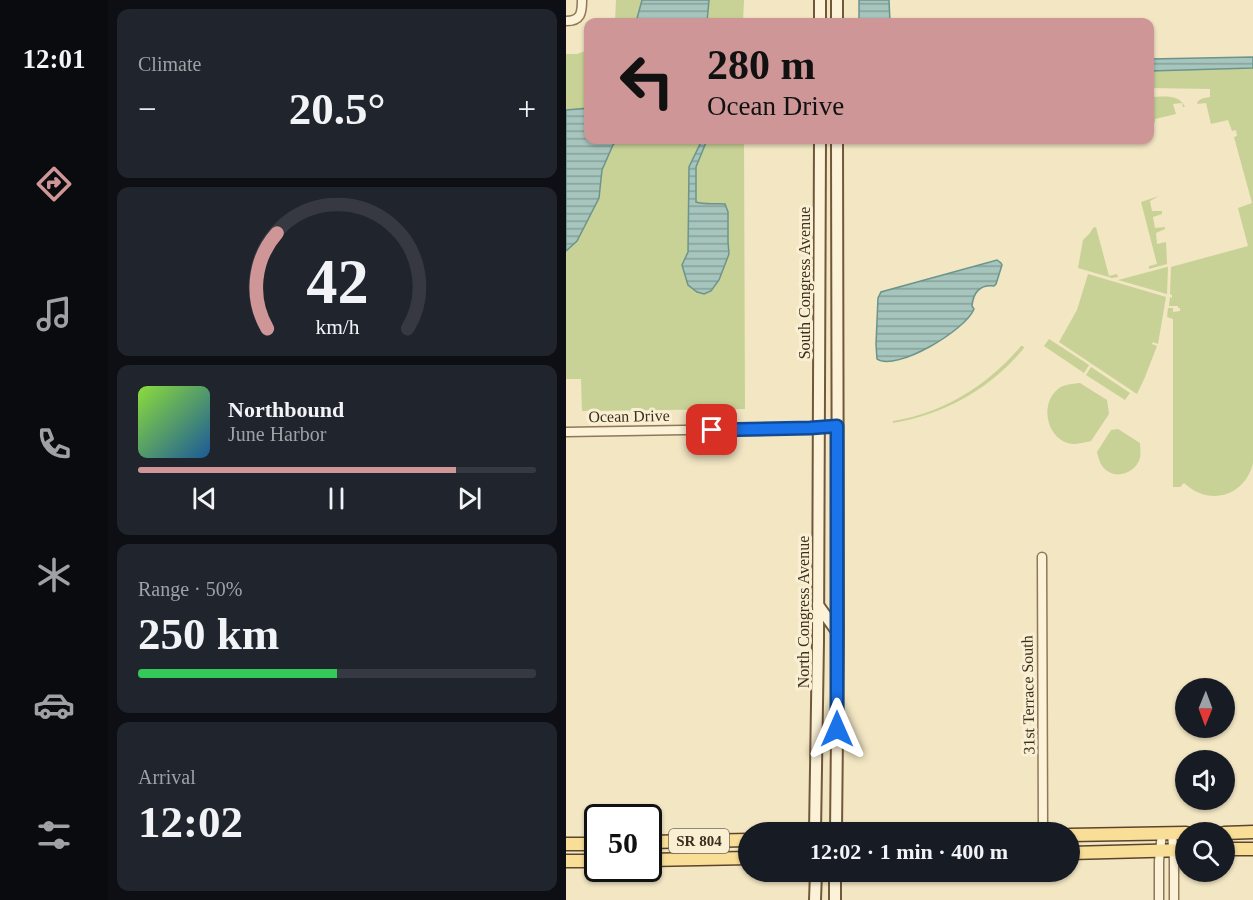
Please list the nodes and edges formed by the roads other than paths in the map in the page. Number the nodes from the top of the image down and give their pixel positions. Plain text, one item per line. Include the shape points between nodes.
1 (582, 0) edge
2 (820, 0) edge
3 (837, 0) edge
4 (820, 18) edge
5 (837, 18) edge
6 (566, 21) edge
7 (820, 144) edge
8 (837, 144) edge
9 (837, 426) junction
10 (818, 427) junction
11 (566, 432) edge
12 (1042, 557) dead end
13 (818, 605) junction
14 (838, 633) junction
15 (818, 641) junction
16 (837, 658) junction
17 (815, 822) edge
18 (836, 822) edge
19 (1043, 822) edge
20 (1253, 832) edge
21 (1167, 833) junction
22 (1175, 833) edge
23 (1235, 833) edge
24 (1080, 835) edge
25 (738, 840) edge
26 (662, 842) edge
27 (566, 844) edge
28 (579, 844) junction
29 (584, 844) edge
30 (1175, 844) edge
31 (1235, 849) edge
32 (1253, 849) edge
33 (1175, 850) edge
34 (1160, 851) junction
35 (1080, 853) edge
36 (566, 856) edge
37 (738, 858) edge
38 (584, 859) edge
39 (662, 860) edge
40 (566, 861) edge
41 (816, 882) edge
42 (835, 882) edge
43 (1176, 882) edge
44 (815, 900) edge
45 (835, 900) edge
46 (1159, 900) edge
47 (1174, 900) edge

1 - 6 street via 578,18
2 - 4 main road
3 - 5 main road
7 - 10 main road, South Congress Avenue
8 - 9 main road, South Congress Avenue
9 - 10 street, Ocean Drive
9 - 14 main road, North Congress Avenue
10 - 11 street, Ocean Drive
10 - 13 main road, North Congress Avenue
12 - 19 street, 31st Terrace South
13 - 14 main road
13 - 15 main road, North Congress Avenue
14 - 16 main road, North Congress Avenue
15 - 16 main road
15 - 17 main road, North Congress Avenue
16 - 18 main road, North Congress Avenue
20 - 23 main road
21 - 22 main road
21 - 24 main road
21 - 30 street
21 - 34 street
25 - 26 main road, SR 804
27 - 28 main road
28 - 29 main road
28 - 36 main road
31 - 32 main road
33 - 34 main road
34 - 35 main road
34 - 46 street
37 - 39 main road, SR 804
38 - 40 main road
41 - 44 main road
42 - 45 main road
43 - 47 street

